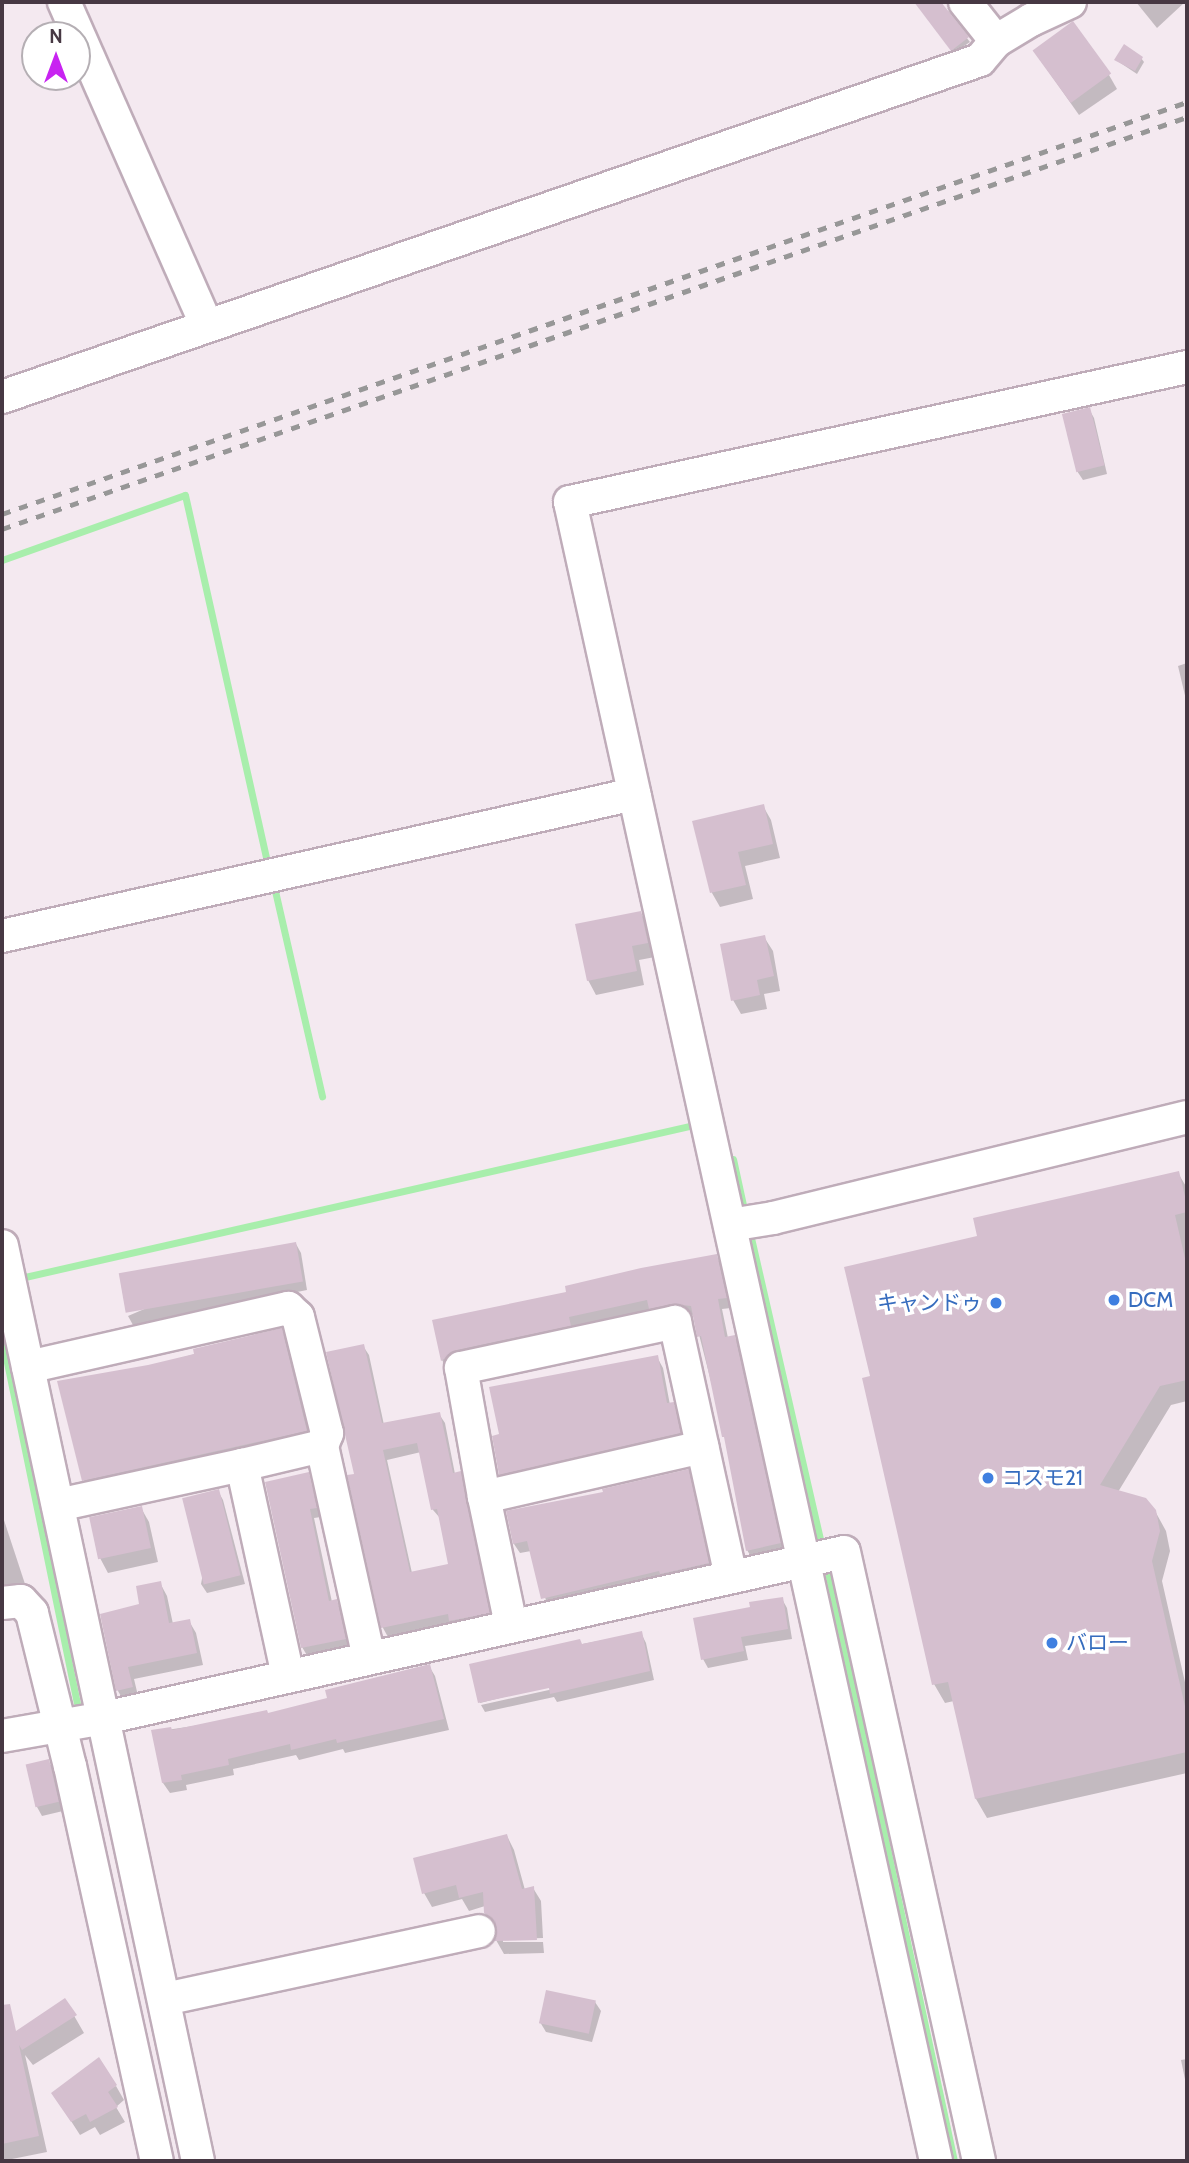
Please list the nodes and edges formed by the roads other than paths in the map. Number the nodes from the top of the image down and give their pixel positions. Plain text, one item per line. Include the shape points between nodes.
1 (64, 2) edge
2 (965, 2) edge
3 (1070, 2) edge
4 (996, 41) junction
5 (207, 326) junction
6 (1187, 367) edge
7 (2, 397) edge
8 (634, 794) junction
9 (2, 936) edge
10 (1187, 1117) edge
11 (730, 1225) junction
12 (2, 1246) edge
13 (28, 1367) junction
14 (322, 1446) junction
15 (702, 1447) junction
16 (242, 1465) junction
17 (484, 1497) junction
18 (58, 1505) junction
19 (803, 1560) junction
20 (731, 1576) junction
21 (2, 1603) edge
22 (511, 1625) junction
23 (369, 1658) junction
24 (288, 1676) junction
25 (104, 1717) junction
26 (59, 1726) junction
27 (2, 1736) edge
28 (479, 1931) dead end
29 (164, 1999) junction
30 (971, 2159) edge
31 (157, 2161) edge
32 (198, 2161) edge
33 (936, 2161) edge

1 - 5 street
2 - 4 street
3 - 4 street
4 - 5 street via 980,60
5 - 7 street
6 - 8 street via 570,502
8 - 9 street
8 - 11 street
10 - 11 street
11 - 19 street
12 - 13 street
13 - 14 street via 288,1308 298,1317 305,1343 327,1433
13 - 18 street
14 - 16 street
14 - 23 street
15 - 17 street
15 - 17 street via 675,1322 461,1368
15 - 20 street
16 - 18 street
16 - 24 street
17 - 22 street
18 - 25 street
19 - 20 street
19 - 30 street via 844,1552
19 - 33 street
20 - 22 street
21 - 26 street via 20,1601 32,1613
22 - 23 street
23 - 24 street
24 - 25 street
25 - 26 street
25 - 29 street
26 - 27 street
26 - 31 street
28 - 29 street
29 - 32 street

